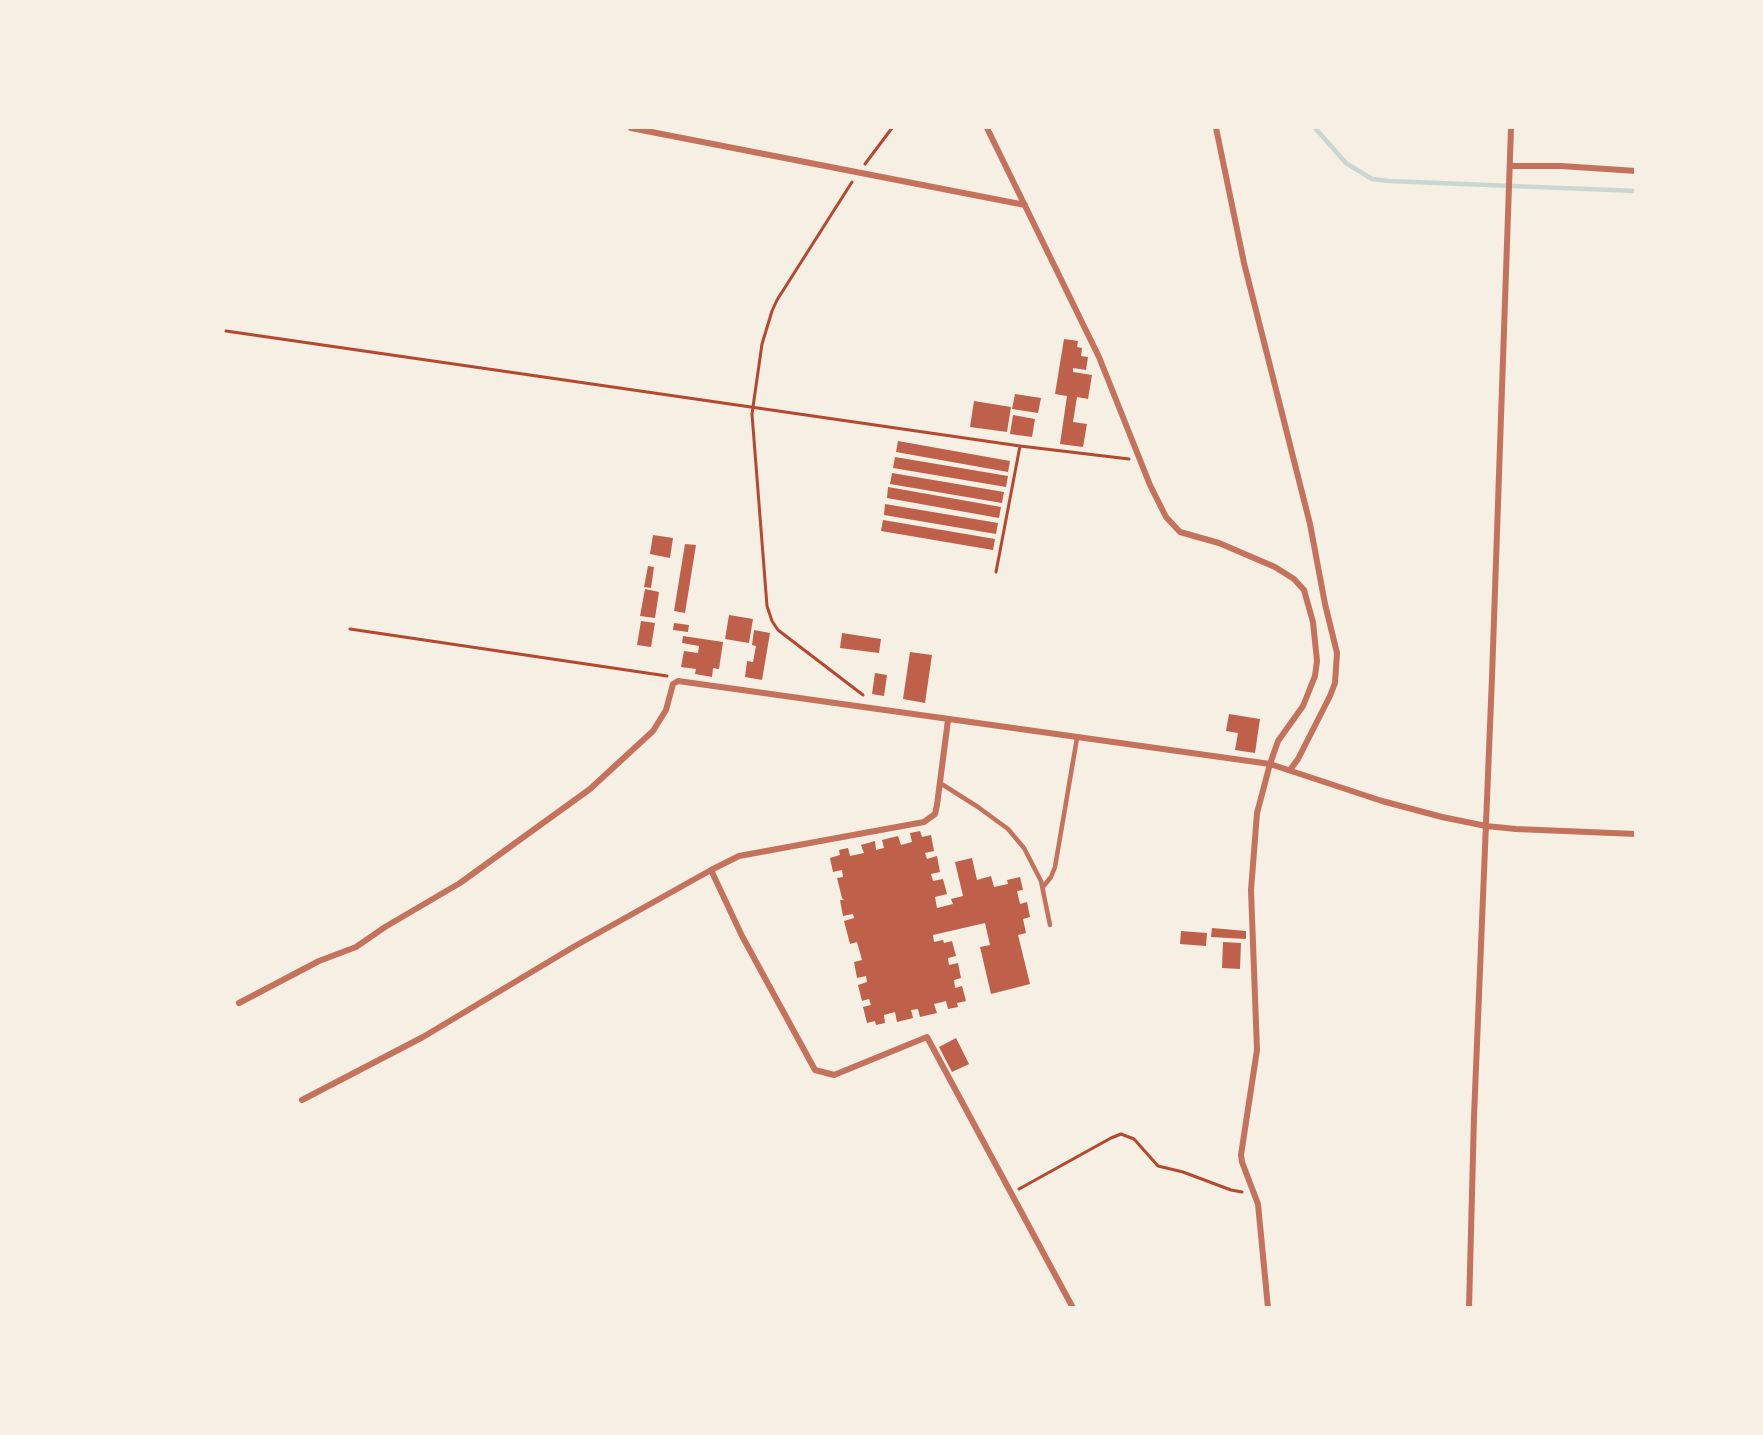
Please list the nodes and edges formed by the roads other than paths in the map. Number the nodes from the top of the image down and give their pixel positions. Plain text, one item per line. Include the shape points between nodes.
1 (631, 128) edge
2 (987, 128) edge
3 (1216, 128) edge
4 (1511, 128) edge
5 (1510, 166) junction
6 (1635, 171) edge
7 (1025, 205) junction
8 (948, 720) junction
9 (1077, 738) junction
10 (1270, 764) junction
11 (1290, 770) junction
12 (940, 783) junction
13 (1486, 826) junction
14 (1635, 834) edge
15 (711, 870) junction
16 (1043, 887) junction
17 (1050, 925) dead end
18 (239, 1003) dead end
19 (302, 1100) dead end
20 (1073, 1308) edge
21 (1268, 1308) edge
22 (1469, 1308) edge

1 - 7 street
2 - 7 street
3 - 11 street via 1244,263 1310,524 1337,652 1330,696
4 - 5 street
5 - 6 street
5 - 13 street
7 - 10 street via 1099,357 1166,517 1180,532 1219,543 1275,567 1304,590 1316,642 1315,676 1303,706 1278,741
8 - 9 street
8 - 12 street
8 - 18 street via 675,682 666,710 653,731 590,789 460,883 356,946
9 - 10 street
9 - 16 lane via 1055,867
10 - 11 street
10 - 21 street via 1257,813 1251,890 1257,1050 1241,1155 1258,1204
11 - 13 street via 1382,801
12 - 15 street via 935,814 924,822 750,853
12 - 16 lane via 1008,829 1024,848
13 - 14 street
13 - 22 street
15 - 19 street via 423,1037
15 - 20 street via 814,1070 834,1075 927,1038
16 - 17 lane

